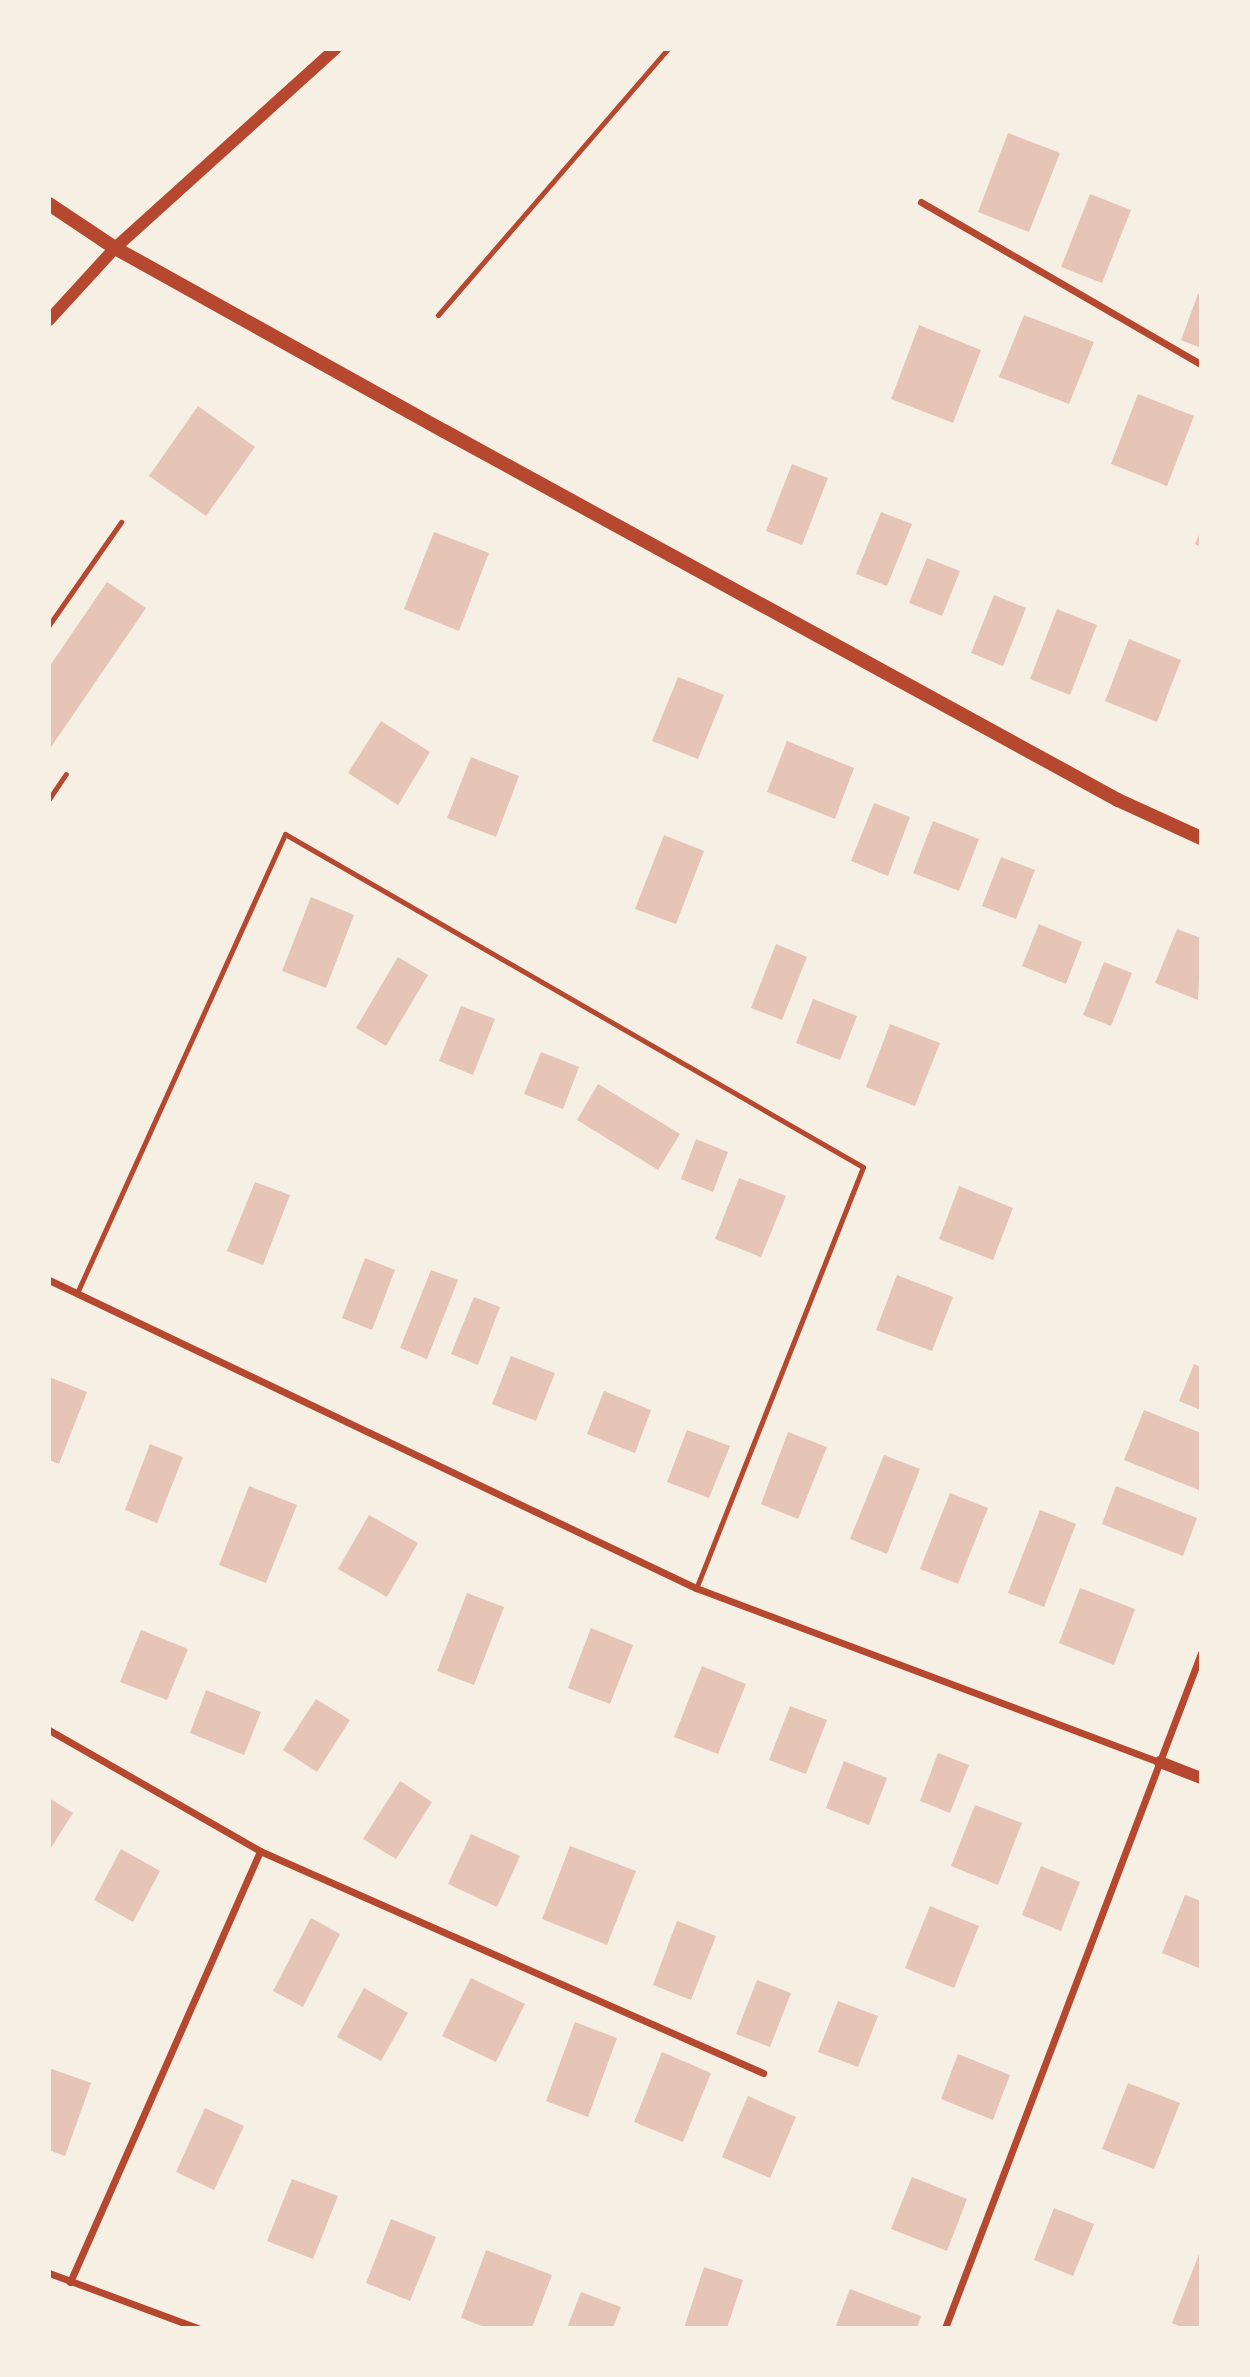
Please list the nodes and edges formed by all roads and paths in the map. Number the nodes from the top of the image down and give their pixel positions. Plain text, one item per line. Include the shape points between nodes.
1 (335, 49) edge
2 (668, 49) edge
3 (921, 202) dead end
4 (49, 204) edge
5 (115, 248) junction
6 (438, 314) dead end
7 (49, 320) edge
8 (1201, 364) edge
9 (121, 522) dead end
10 (49, 625) edge
11 (66, 774) dead end
12 (49, 799) edge
13 (1201, 838) edge
14 (49, 1280) edge
15 (77, 1293) junction
16 (696, 1588) junction
17 (1201, 1653) edge
18 (49, 1730) edge
19 (1160, 1762) junction
20 (1201, 1778) edge
21 (260, 1851) junction
22 (763, 2073) dead end
23 (49, 2273) edge
24 (70, 2282) junction
25 (198, 2328) edge
26 (946, 2328) edge

1 - 5 street
2 - 6 lane
3 - 8 street
4 - 5 main road
5 - 7 street
5 - 13 main road via 1106,793
9 - 10 lane
11 - 12 lane
14 - 15 street
15 - 16 street
15 - 16 lane via 285,834 863,1167
16 - 19 street
17 - 19 street
18 - 21 street
19 - 20 street
19 - 26 street
21 - 22 street
21 - 24 street
23 - 24 street
24 - 25 street

